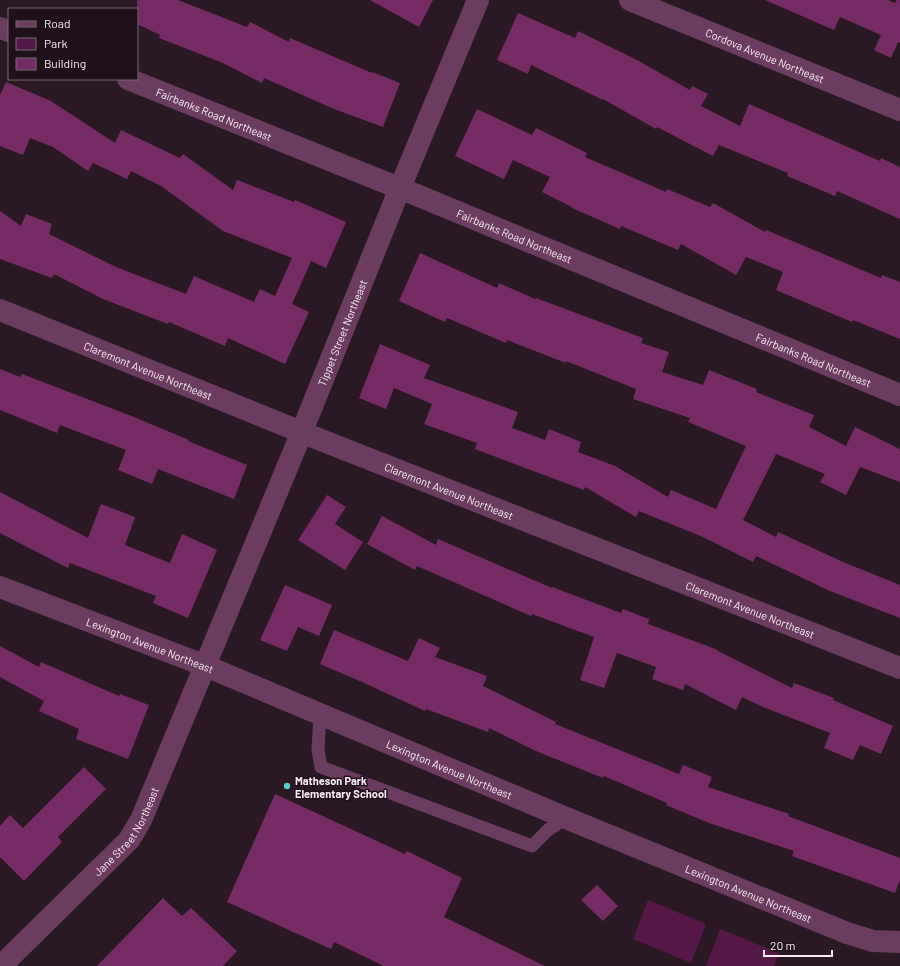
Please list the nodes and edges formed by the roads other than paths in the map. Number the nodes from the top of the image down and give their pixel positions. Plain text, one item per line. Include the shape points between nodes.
1 (478, 0) edge
2 (630, 0) edge
3 (130, 80) edge
4 (900, 110) edge
5 (400, 188) junction
6 (0, 310) edge
7 (900, 395) edge
8 (302, 432) junction
9 (0, 587) edge
10 (206, 666) junction
11 (900, 668) edge
12 (320, 714) junction
13 (566, 818) junction
14 (900, 942) edge
15 (1, 966) edge

1 - 5 street, Tippet Street Northeast
2 - 4 street, Cordova Avenue Northeast
3 - 5 street, Fairbanks Road Northeast
5 - 7 street, Fairbanks Road Northeast
5 - 8 street, Tippet Street Northeast
6 - 8 street, Claremont Avenue Northeast
8 - 10 street, Tippet Street Northeast
8 - 11 street, Claremont Avenue Northeast
9 - 10 street, Lexington Avenue Northeast
10 - 12 street, Lexington Avenue Northeast
10 - 15 street, Jane Street Northeast via 150,802 128,840
12 - 13 street, Lexington Avenue Northeast
12 - 13 lane via 320,767 532,846 548,830
13 - 14 street, Lexington Avenue Northeast via 847,932 873,941

